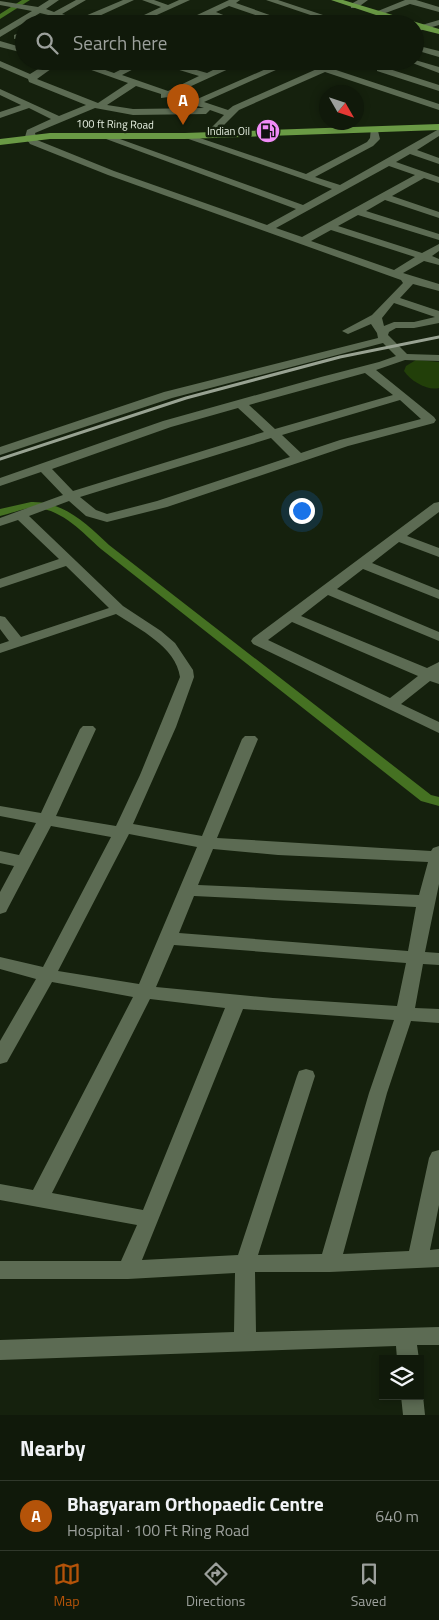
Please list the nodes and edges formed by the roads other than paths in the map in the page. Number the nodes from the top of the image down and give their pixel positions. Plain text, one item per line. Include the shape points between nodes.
1 (54, 0) edge
2 (82, 0) edge
3 (130, 0) edge
4 (146, 0) edge
5 (186, 0) edge
6 (270, 0) edge
7 (335, 0) edge
8 (364, 0) edge
9 (411, 0) edge
10 (2, 2) edge
11 (232, 2) edge
12 (354, 6) junction
13 (168, 7) junction
14 (39, 10) junction
15 (439, 10) edge
16 (208, 12) junction
17 (377, 13) junction
18 (56, 14) joint
19 (31, 15) edge
20 (97, 15) edge
21 (150, 15) edge
22 (202, 15) edge
23 (216, 15) edge
24 (267, 15) edge
25 (318, 15) edge
26 (384, 15) edge
27 (439, 22) edge
28 (15, 25) edge
29 (424, 25) edge
30 (424, 28) edge
31 (439, 32) edge
32 (0, 34) edge
33 (0, 44) edge
34 (15, 48) edge
35 (426, 50) edge
36 (439, 54) edge
37 (0, 64) edge
38 (424, 65) edge
39 (44, 70) edge
40 (100, 70) edge
41 (125, 70) edge
42 (187, 70) edge
43 (221, 70) joint
44 (271, 70) edge
45 (323, 70) edge
46 (328, 70) edge
47 (378, 70) edge
48 (383, 70) edge
49 (439, 70) edge
50 (116, 75) junction
51 (206, 75) junction
52 (32, 78) junction
53 (356, 79) junction
54 (246, 81) junction
55 (136, 82) junction
56 (192, 82) junction
57 (428, 84) junction
58 (439, 84) edge
59 (439, 88) edge
60 (276, 90) junction
61 (0, 92) edge
62 (222, 92) junction
63 (168, 93) junction
64 (196, 103) junction
65 (30, 105) junction
66 (97, 106) junction
67 (439, 107) edge
68 (149, 111) junction
69 (220, 111) junction
70 (1, 113) edge
71 (230, 114) junction
72 (59, 118) junction
73 (439, 123) edge
74 (439, 127) edge
75 (374, 129) junction
76 (211, 133) junction
77 (30, 135) junction
78 (103, 136) junction
79 (185, 136) junction
80 (0, 137) edge
81 (437, 137) edge
82 (0, 142) edge
83 (410, 151) junction
84 (439, 161) edge
85 (388, 163) junction
86 (423, 175) junction
87 (307, 177) junction
88 (439, 180) edge
89 (341, 189) junction
90 (383, 196) junction
91 (304, 209) junction
92 (356, 211) junction
93 (438, 214) edge
94 (329, 226) junction
95 (269, 228) junction
96 (439, 237) edge
97 (303, 241) junction
98 (439, 247) edge
99 (423, 257) junction
100 (439, 262) edge
101 (396, 274) junction
102 (407, 280) junction
103 (439, 288) edge
104 (393, 299) junction
105 (439, 315) edge
106 (375, 318) junction
107 (439, 320) edge
108 (348, 331) dead end
109 (384, 336) junction
110 (404, 356) junction
111 (439, 358) edge
112 (367, 369) junction
113 (402, 396) junction
114 (240, 403) junction
115 (434, 420) edge
116 (273, 434) junction
117 (0, 451) edge
118 (299, 458) junction
119 (45, 467) junction
120 (0, 482) edge
121 (70, 496) junction
122 (437, 509) edge
123 (22, 515) junction
124 (0, 522) edge
125 (397, 537) junction
126 (439, 553) edge
127 (68, 561) junction
128 (361, 563) junction
129 (0, 584) edge
130 (326, 589) junction
131 (439, 595) edge
132 (118, 609) junction
133 (290, 616) junction
134 (0, 620) edge
135 (439, 636) edge
136 (18, 643) junction
137 (0, 649) edge
138 (436, 673) edge
139 (391, 705) junction
140 (439, 728) edge
141 (88, 729) dead end
142 (250, 739) dead end
143 (0, 810) edge
144 (46, 819) junction
145 (123, 831) junction
146 (207, 843) junction
147 (438, 854) edge
148 (0, 857) edge
149 (24, 862) junction
150 (188, 890) junction
151 (426, 901) junction
152 (0, 908) edge
153 (168, 938) junction
154 (415, 958) junction
155 (439, 959) edge
156 (0, 963) edge
157 (48, 976) junction
158 (145, 991) junction
159 (237, 1002) junction
160 (405, 1013) junction
161 (439, 1016) edge
162 (0, 1057) edge
163 (306, 1076) dead end
164 (439, 1158) edge
165 (436, 1187) edge
166 (0, 1192) edge
167 (38, 1200) junction
168 (149, 1219) junction
169 (418, 1258) junction
170 (439, 1258) edge
171 (330, 1263) junction
172 (244, 1264) junction
173 (0, 1270) edge
174 (128, 1270) junction
175 (405, 1336) junction
176 (439, 1336) edge
177 (245, 1342) junction
178 (0, 1350) edge
179 (407, 1355) edge
180 (412, 1400) edge
181 (414, 1415) edge

1 - 14 street
2 - 18 street
3 - 20 street
4 - 13 street
5 - 13 street
6 - 25 street
7 - 12 main road
8 - 12 street
9 - 15 street
9 - 17 street
10 - 14 street
11 - 16 street
11 - 24 street
12 - 17 main road
13 - 21 street
14 - 18 street
14 - 19 street
16 - 22 street
16 - 23 street
17 - 26 main road
27 - 29 street
28 - 32 street
30 - 31 main road
33 - 34 street
35 - 36 street
37 - 52 street
38 - 49 street
39 - 52 street
40 - 50 street
41 - 50 street
42 - 51 street
43 - 51 street
43 - 54 street
44 - 54 street
45 - 60 street
46 - 53 street
47 - 53 street
48 - 57 street
50 - 55 street
51 - 56 street
52 - 66 street
53 - 67 street
54 - 60 street
54 - 62 street
55 - 63 street
55 - 66 street
56 - 62 street
56 - 63 street
57 - 58 street
57 - 59 street
60 - 71 street via 236,108
61 - 65 street
62 - 64 street
63 - 64 street
63 - 68 street
64 - 69 street
65 - 70 street
65 - 72 street
66 - 68 street via 133,112
66 - 72 street
68 - 69 street
69 - 71 street
71 - 76 street
72 - 77 street
73 - 76 main road, 100 ft Ring Road
74 - 75 main road, 100 ft Ring Road
75 - 76 main road, 100 ft Ring Road
75 - 87 street via 375,138 370,144
76 - 77 main road, 100 ft Ring Road
76 - 79 main road, 100 ft Ring Road
77 - 78 main road, 100 ft Ring Road
77 - 80 main road, 100 ft Ring Road
77 - 82 main road, 100 ft Ring Road
77 - 95 street via 33,142 51,150
78 - 79 main road, 100 ft Ring Road
78 - 91 street
79 - 87 street
81 - 83 street
83 - 84 street
83 - 85 street
85 - 86 street
85 - 89 street
86 - 88 street
86 - 90 street
87 - 89 street
89 - 91 street
90 - 92 street
90 - 93 street
91 - 95 street
92 - 94 street
92 - 96 street
94 - 97 street
94 - 99 street
95 - 97 street
97 - 101 street
98 - 99 street
99 - 100 street
99 - 101 street
101 - 102 street
102 - 103 street
102 - 104 street via 406,288
104 - 105 street
104 - 106 street
106 - 108 street
106 - 109 street
107 - 109 street via 394,325 384,330
109 - 110 street
109 - 117 street via 168,395
110 - 111 street
110 - 112 street
112 - 113 street
112 - 114 street
113 - 115 street
113 - 116 street
114 - 116 street
114 - 119 street via 167,424
115 - 118 street
116 - 118 street
116 - 121 street
118 - 121 street via 162,504 107,518 92,512
119 - 120 street
119 - 121 street
121 - 123 street
122 - 125 street
123 - 124 street
123 - 127 street
125 - 126 street
125 - 128 street
127 - 129 street
127 - 132 street
128 - 130 street
128 - 131 street
130 - 133 street
130 - 135 street
132 - 136 street
132 - 145 street via 170,646 187,677
133 - 138 street
133 - 139 street via 258,639 260,644
134 - 136 street
136 - 137 street
138 - 139 street
139 - 140 street
141 - 144 street
142 - 146 street
143 - 144 street
144 - 145 street
144 - 149 street
145 - 146 street
145 - 157 street
146 - 147 street via 278,849
146 - 150 street
147 - 151 street
148 - 149 street
149 - 152 street
150 - 151 street
150 - 153 street
151 - 154 street
153 - 154 street
153 - 158 street
154 - 155 street
154 - 160 street
156 - 157 street
157 - 158 street
157 - 162 street
158 - 159 street
158 - 167 street
159 - 160 street
159 - 168 street
160 - 161 street
160 - 171 street via 378,1093
163 - 172 street
164 - 165 street
165 - 169 street
166 - 167 street
167 - 168 street
168 - 174 street
169 - 170 street
169 - 171 street
171 - 172 street
172 - 174 street
172 - 177 street
173 - 174 street
175 - 176 street
175 - 177 street
175 - 179 street
177 - 178 street
180 - 181 street

